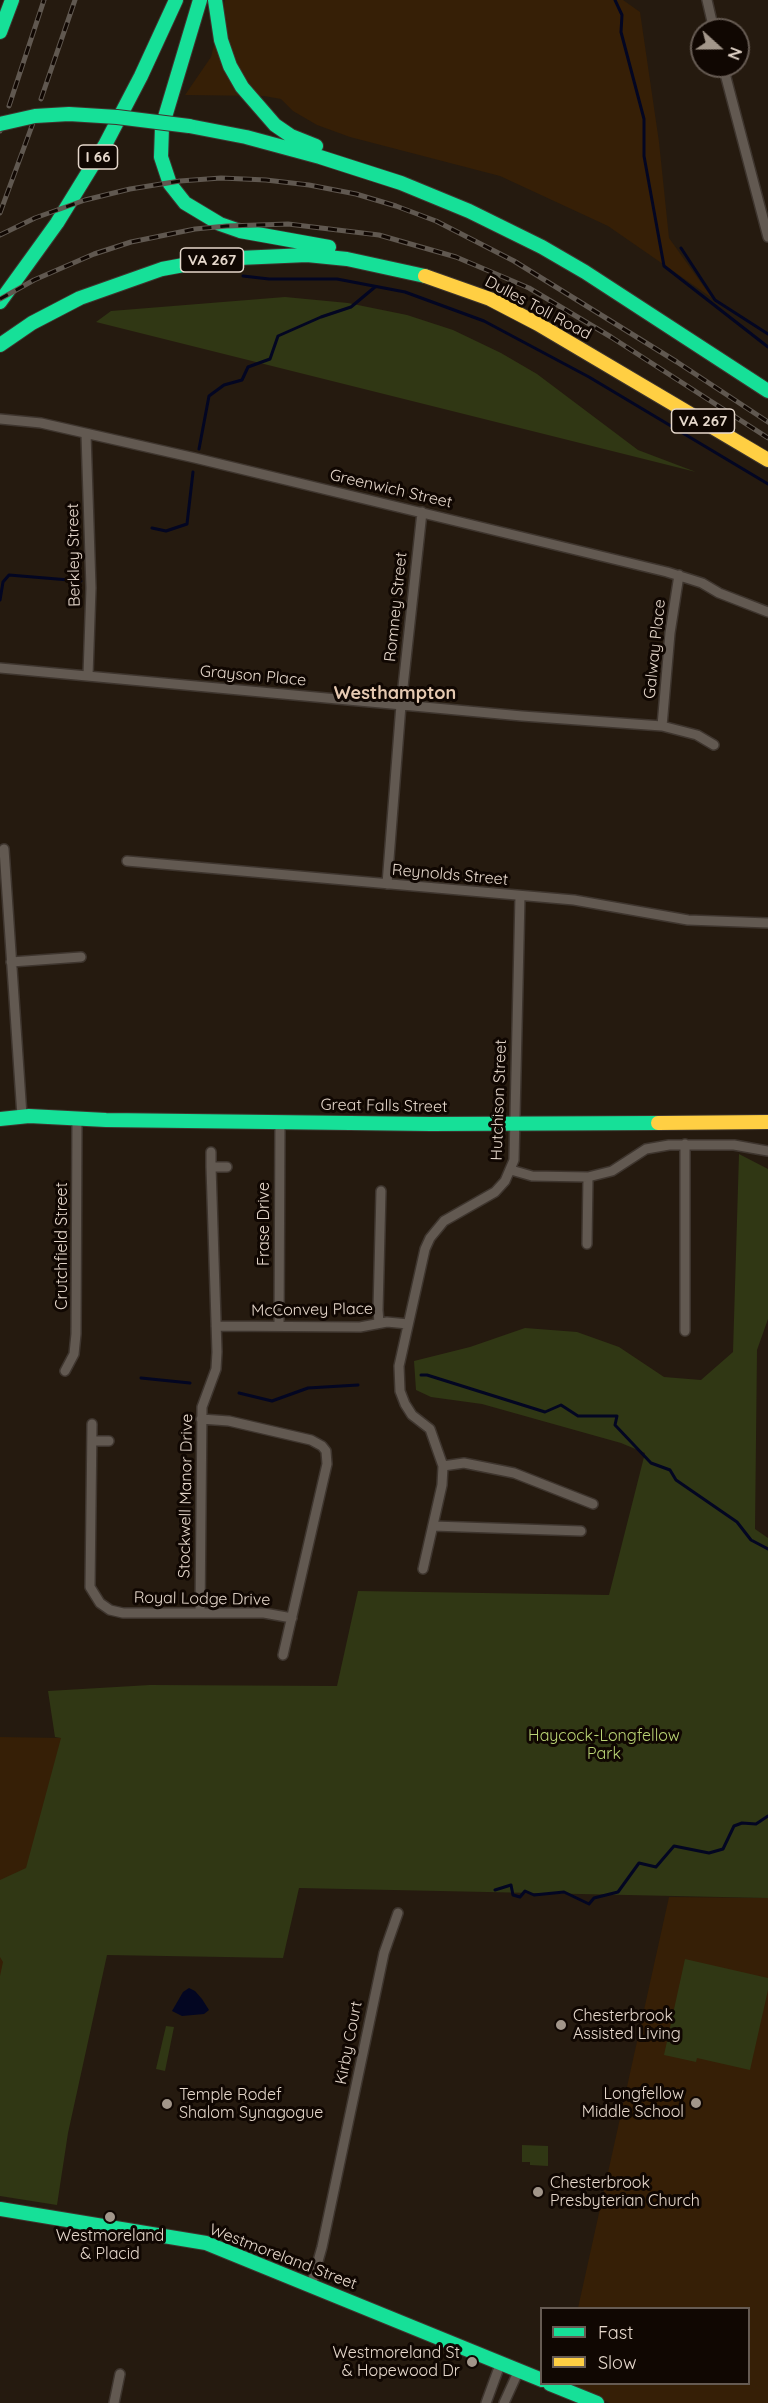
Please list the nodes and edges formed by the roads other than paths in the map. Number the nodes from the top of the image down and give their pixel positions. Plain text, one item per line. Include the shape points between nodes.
1 (4, 0) edge
2 (12, 0) edge
3 (176, 0) edge
4 (200, 0) edge
5 (216, 0) edge
6 (707, 0) edge
7 (0, 13) edge
8 (711, 18) edge
9 (0, 32) edge
10 (726, 78) edge
11 (0, 124) edge
12 (382, 176) junction
13 (768, 237) edge
14 (439, 280) junction
15 (0, 302) edge
16 (0, 345) edge
17 (768, 391) edge
18 (0, 419) edge
19 (86, 434) junction
20 (768, 460) edge
21 (422, 512) junction
22 (679, 575) junction
23 (768, 612) edge
24 (0, 668) edge
25 (88, 675) junction
26 (401, 705) junction
27 (662, 726) junction
28 (714, 744) dead end
29 (4, 849) dead end
30 (128, 861) dead end
31 (387, 884) junction
32 (520, 896) junction
33 (768, 923) edge
34 (81, 957) dead end
35 (11, 962) junction
36 (22, 1116) junction
37 (0, 1119) edge
38 (77, 1119) junction
39 (280, 1121) junction
40 (768, 1122) edge
41 (515, 1124) junction
42 (685, 1144) junction
43 (768, 1151) edge
44 (211, 1152) dead end
45 (211, 1167) junction
46 (226, 1167) dead end
47 (511, 1170) junction
48 (588, 1177) junction
49 (381, 1191) dead end
50 (587, 1244) dead end
51 (380, 1323) junction
52 (408, 1324) junction
53 (216, 1326) junction
54 (279, 1326) junction
55 (685, 1331) dead end
56 (64, 1371) dead end
57 (201, 1419) junction
58 (92, 1424) dead end
59 (92, 1441) junction
60 (109, 1441) dead end
61 (443, 1466) junction
62 (593, 1504) dead end
63 (433, 1526) junction
64 (581, 1531) dead end
65 (423, 1569) dead end
66 (200, 1613) junction
67 (292, 1618) junction
68 (283, 1655) dead end
69 (398, 1913) dead end
70 (0, 2209) edge
71 (311, 2286) junction
72 (501, 2362) junction
73 (519, 2370) junction
74 (120, 2374) dead end
75 (540, 2379) edge
76 (552, 2385) edge
77 (114, 2403) edge
78 (486, 2403) edge
79 (504, 2403) edge
80 (597, 2403) edge

1 - 7 main road
2 - 9 main road
3 - 15 main road, I 66 via 105,145 57,224
4 - 14 main road via 161,137 166,175 180,197 201,214 229,227 377,256
5 - 12 main road via 221,40 230,66 268,119 291,135 346,156
6 - 8 street
10 - 13 street
11 - 12 main road, bridge via 69,114 189,126 246,137
12 - 17 main road via 469,211 542,247
14 - 16 main road, Dulles Toll Road / VA 267 via 371,263 317,256 270,255 207,261 154,271 80,298
14 - 20 main road, Dulles Toll Road / VA 267 via 522,315
18 - 19 street, Greenwich Street via 41,423
19 - 21 street, Greenwich Street
19 - 25 street, Berkley Street via 91,588
21 - 22 street, Greenwich Street
21 - 26 street, Romney Street
22 - 23 street, Greenwich Street
22 - 27 street, Galway Place
24 - 25 street, Grayson Place
25 - 26 street, Grayson Place
26 - 27 street, Grayson Place
26 - 31 street, Romney Street
27 - 28 street, Grayson Place
29 - 35 street
30 - 31 street, Reynolds Street
31 - 32 street, Reynolds Street
32 - 33 street, Reynolds Street via 609,905 688,920
32 - 41 street, Hutchison Street
34 - 35 street
35 - 36 street
36 - 37 main road, Great Falls Street
36 - 38 main road, Great Falls Street
38 - 39 main road, Great Falls Street
38 - 56 street, Crutchfield Street via 76,1334 74,1354
39 - 41 main road, Great Falls Street
39 - 54 street, Frase Drive
40 - 41 main road, Great Falls Street
41 - 47 street, Hutchison Street
42 - 43 street via 734,1144
42 - 48 street via 646,1149 612,1171
42 - 55 street
44 - 45 street, Stockwell Manor Drive
45 - 46 street
45 - 53 street, Stockwell Manor Drive
47 - 48 street via 532,1176
47 - 52 street, Hutchison Street via 495,1192 453,1215 434,1232 425,1249
48 - 50 street
49 - 51 street
51 - 52 street, McConvey Place
51 - 54 street, McConvey Place via 360,1327
52 - 61 street, Hutchison Street via 399,1366 400,1391 412,1415 430,1429
53 - 54 street, McConvey Place
53 - 57 street, Stockwell Manor Drive via 217,1362
57 - 66 street, Stockwell Manor Drive
57 - 67 street via 311,1440 326,1451 327,1464
58 - 59 street
59 - 60 street
59 - 66 street, Royal Lodge Drive via 92,1593 105,1607 117,1612
61 - 62 street via 464,1463 514,1473
61 - 63 street
63 - 64 street
63 - 65 street
66 - 67 street, Royal Lodge Drive via 264,1613
67 - 68 street
69 - 71 street, Kirby Court via 384,1953
70 - 71 main road, Westmoreland Street via 206,2243
71 - 72 main road, Westmoreland Street
72 - 73 main road, Westmoreland Street
72 - 78 street
73 - 75 main road, Westmoreland Street
73 - 79 street
74 - 77 street
76 - 80 main road

